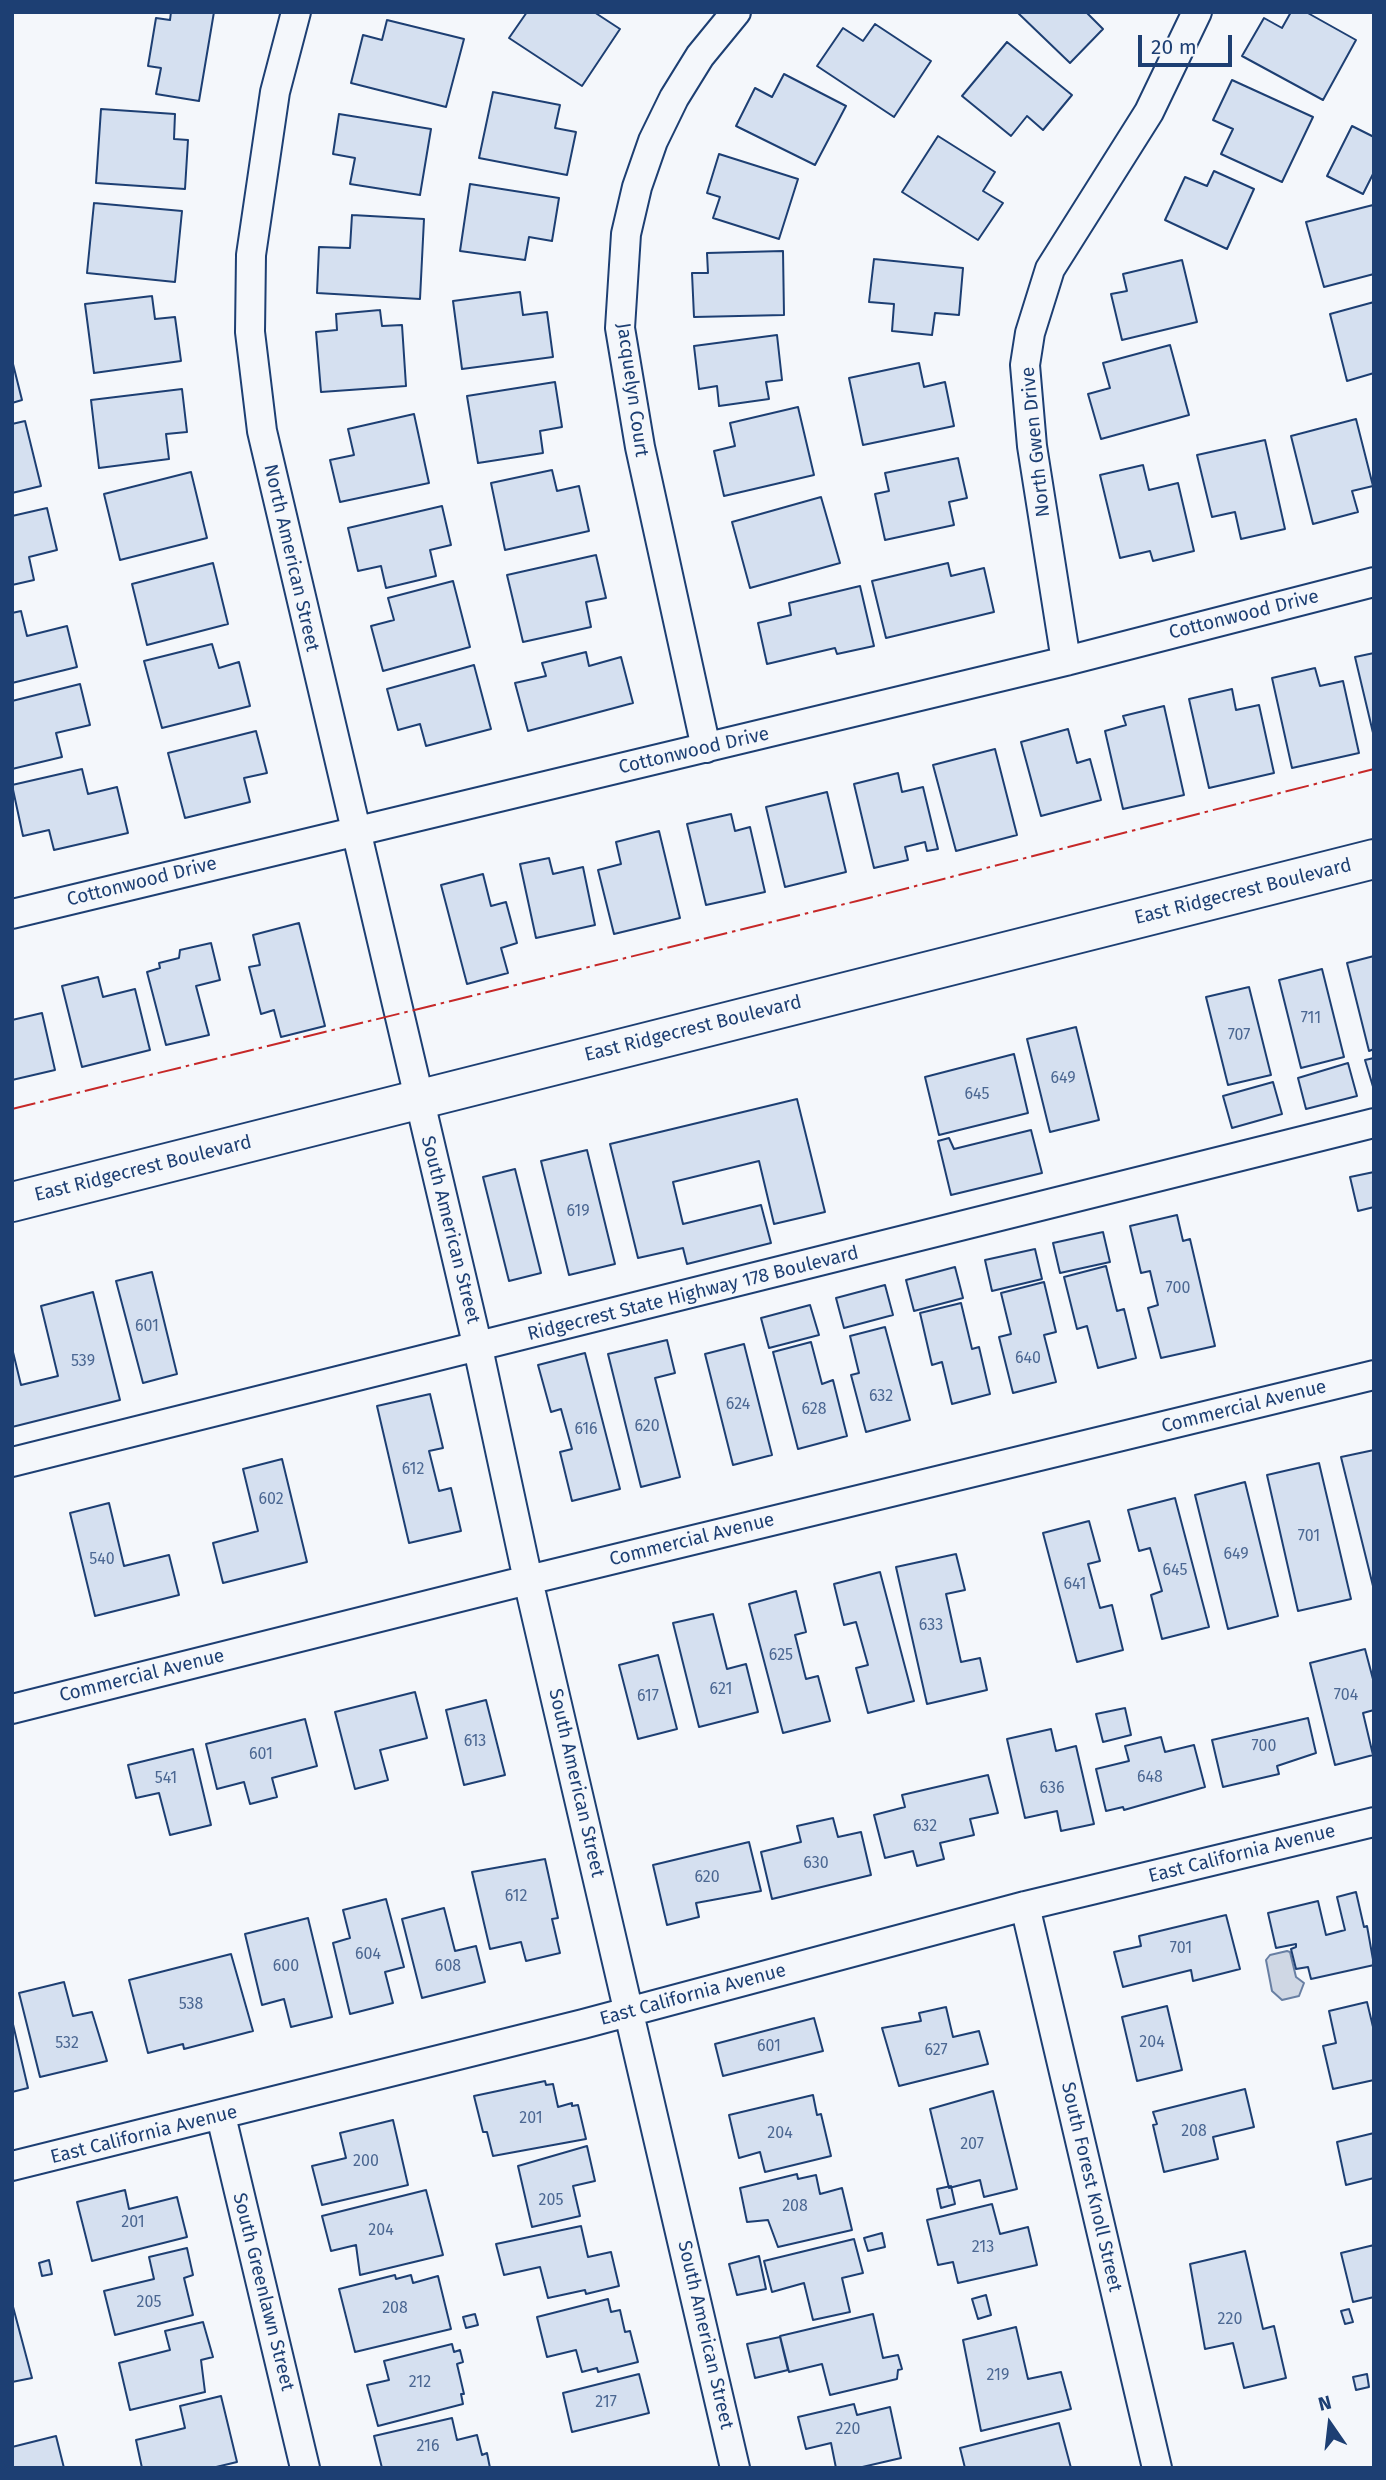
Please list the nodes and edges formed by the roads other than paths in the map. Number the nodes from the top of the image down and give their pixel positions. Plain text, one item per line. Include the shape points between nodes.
1 (296, 12) edge
2 (737, 12) edge
3 (1197, 12) edge
4 (1374, 582) edge
5 (1066, 661) junction
6 (706, 748) junction
7 (354, 830) junction
8 (1374, 859) edge
9 (12, 914) edge
10 (418, 1098) junction
11 (1374, 1123) edge
12 (12, 1202) edge
13 (478, 1348) junction
14 (1374, 1375) edge
15 (12, 1462) edge
16 (527, 1580) junction
17 (12, 1709) edge
18 (1374, 1822) edge
19 (1025, 1906) junction
20 (631, 2011) junction
21 (220, 2116) junction
22 (12, 2166) edge
23 (305, 2468) edge
24 (735, 2468) edge
25 (1157, 2468) edge

1 - 7 street, North American Street via 275,92 251,255 250,332 262,431
2 - 6 street, Jacquelyn Court via 700,56 653,141 626,234 620,328 640,447
3 - 5 street, North Gwen Drive via 1149,112 1050,269 1030,333 1026,365 1032,446
4 - 5 street, Cottonwood Drive
5 - 6 street, Cottonwood Drive
6 - 7 street, Cottonwood Drive
7 - 9 street, Cottonwood Drive
7 - 10 street, North American Street
8 - 10 main road, East Ridgecrest Boulevard
10 - 12 main road, East Ridgecrest Boulevard
10 - 13 street, South American Street
11 - 13 street, Ridgecrest State Highway 178 Boulevard
13 - 15 street, Ridgecrest State Highway 178 Boulevard
13 - 16 street, South American Street
14 - 16 street, Commercial Avenue
16 - 17 street, Commercial Avenue
16 - 20 street, South American Street
18 - 19 street, East California Avenue
19 - 20 street, East California Avenue
19 - 25 street, South Forest Knoll Street
20 - 21 street, East California Avenue
20 - 24 street, South American Street
21 - 22 street, East California Avenue
21 - 23 street, South Greenlawn Street

